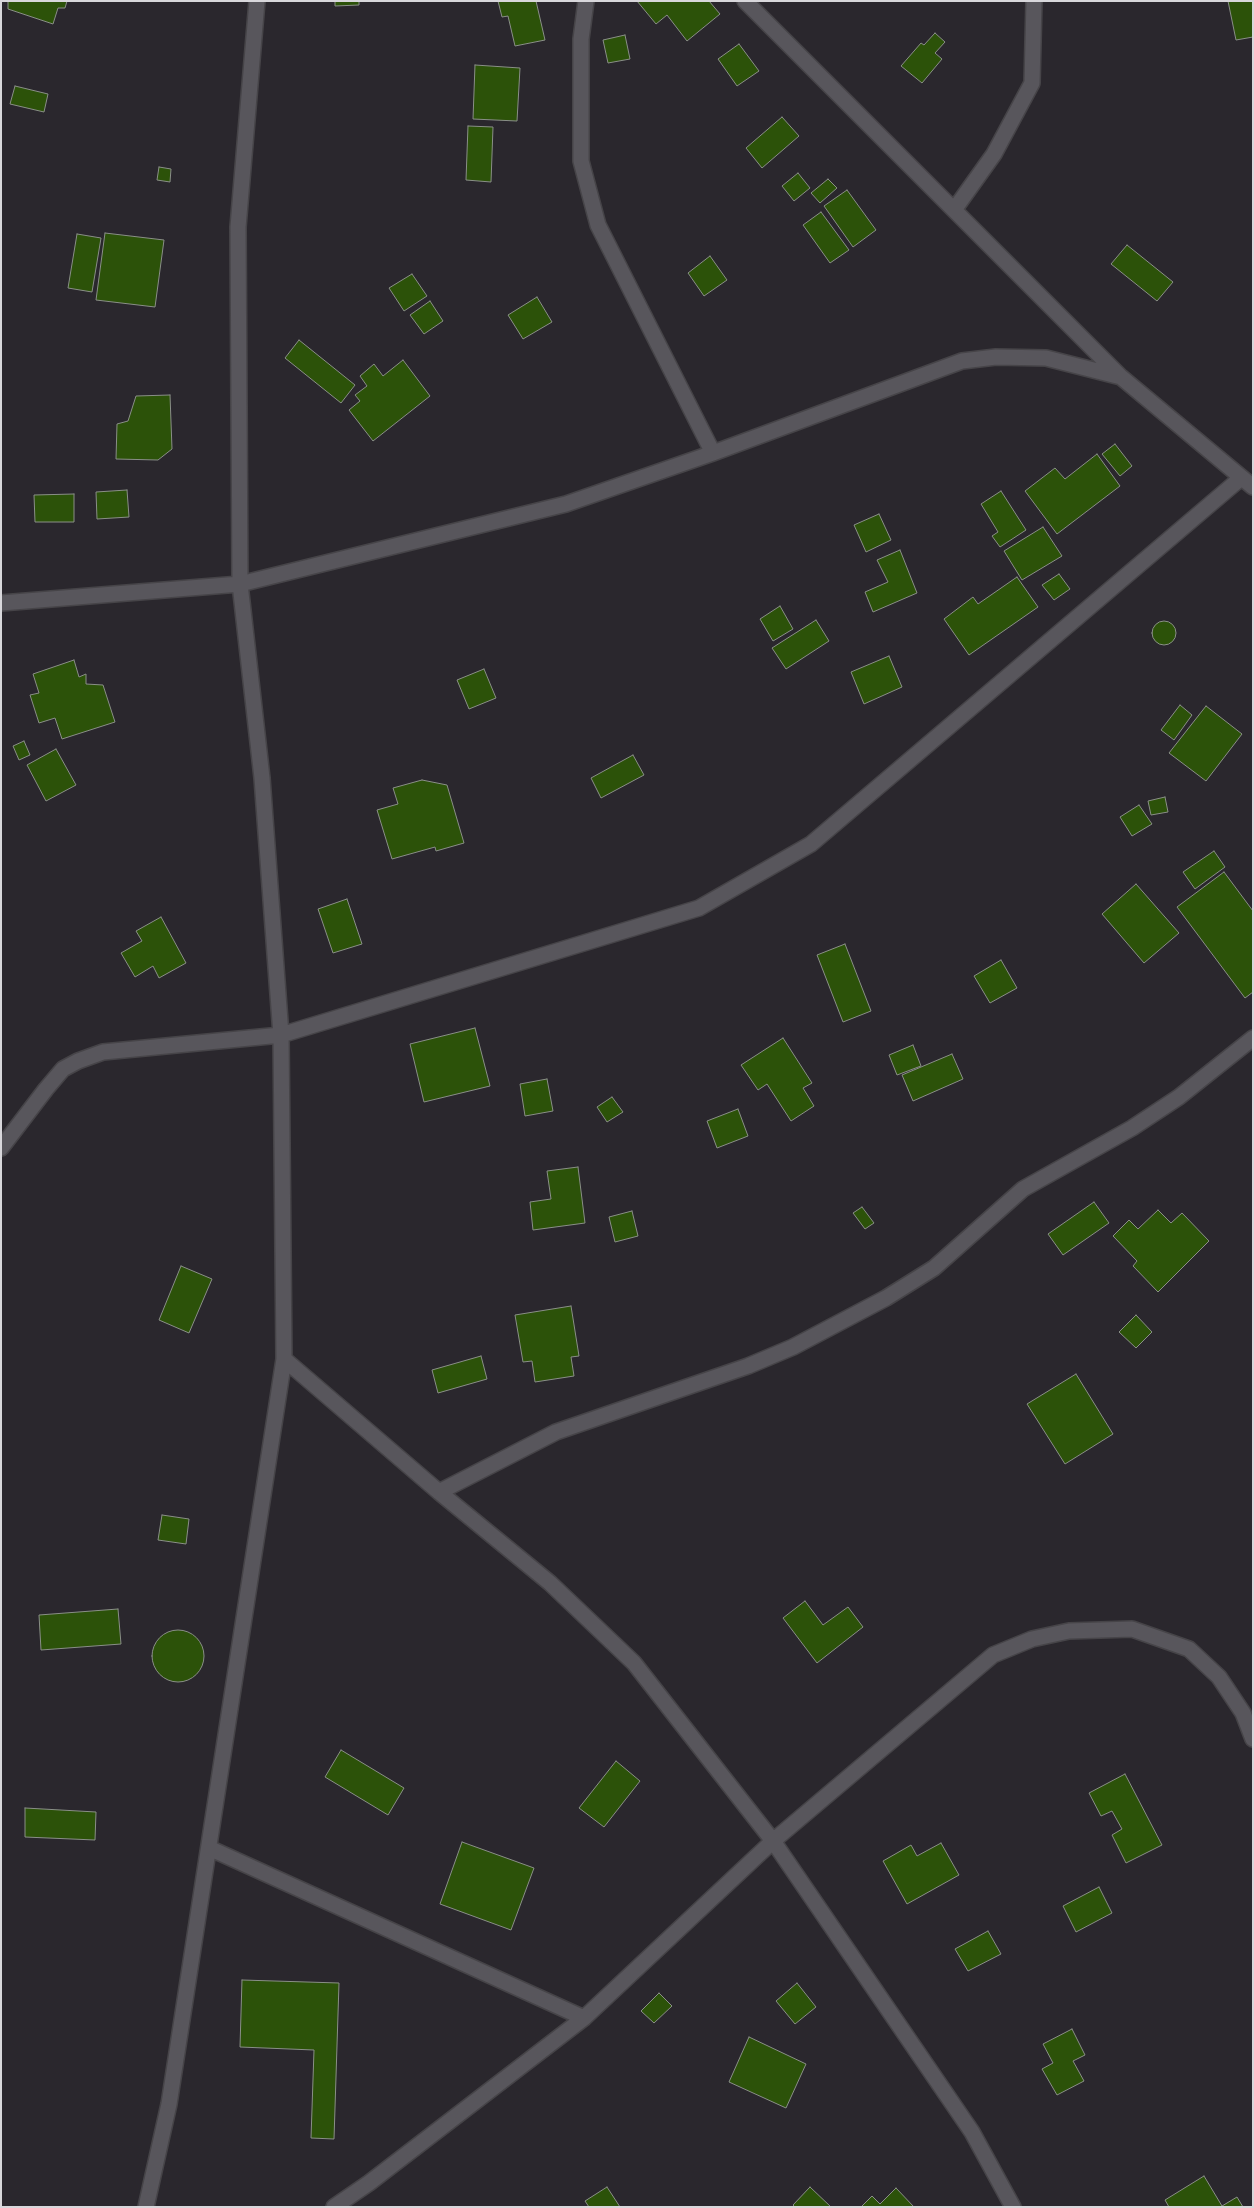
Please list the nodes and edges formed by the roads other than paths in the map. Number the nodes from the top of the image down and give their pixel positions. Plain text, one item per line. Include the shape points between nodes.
1 (257, 1) edge
2 (586, 1) edge
3 (745, 1) edge
4 (1034, 1) edge
5 (954, 210) junction
6 (1121, 377) junction
7 (713, 453) junction
8 (1247, 483) edge
9 (240, 584) junction
10 (1, 603) edge
11 (281, 1035) junction
12 (1253, 1038) edge
13 (1, 1148) edge
14 (284, 1359) junction
15 (439, 1492) junction
16 (1253, 1739) edge
17 (773, 1841) junction
18 (208, 1848) junction
19 (584, 2018) junction
20 (146, 2207) edge
21 (334, 2207) edge
22 (1013, 2207) edge

1 - 9 street via 238,227
2 - 7 street via 581,38 581,161 598,225
3 - 5 street
4 - 5 street via 1032,83 994,154
5 - 6 street
6 - 7 street via 1046,358 996,357 962,362
6 - 8 street
7 - 9 street via 566,504
8 - 11 street via 811,844 756,877 699,908
9 - 10 street
9 - 11 street via 262,778
11 - 13 street via 130,1048 103,1052 78,1061 63,1069
11 - 14 street
12 - 15 street via 1179,1097 1132,1128 1023,1189 934,1268 886,1298 793,1347 748,1366 556,1432
14 - 15 street
14 - 18 street
15 - 17 street via 550,1583 634,1663
16 - 17 street via 1243,1713 1219,1677 1189,1649 1132,1629 1069,1631 1032,1639 993,1655
17 - 19 street
17 - 22 street via 972,2132
18 - 19 street
18 - 20 street via 169,2104
19 - 21 street

